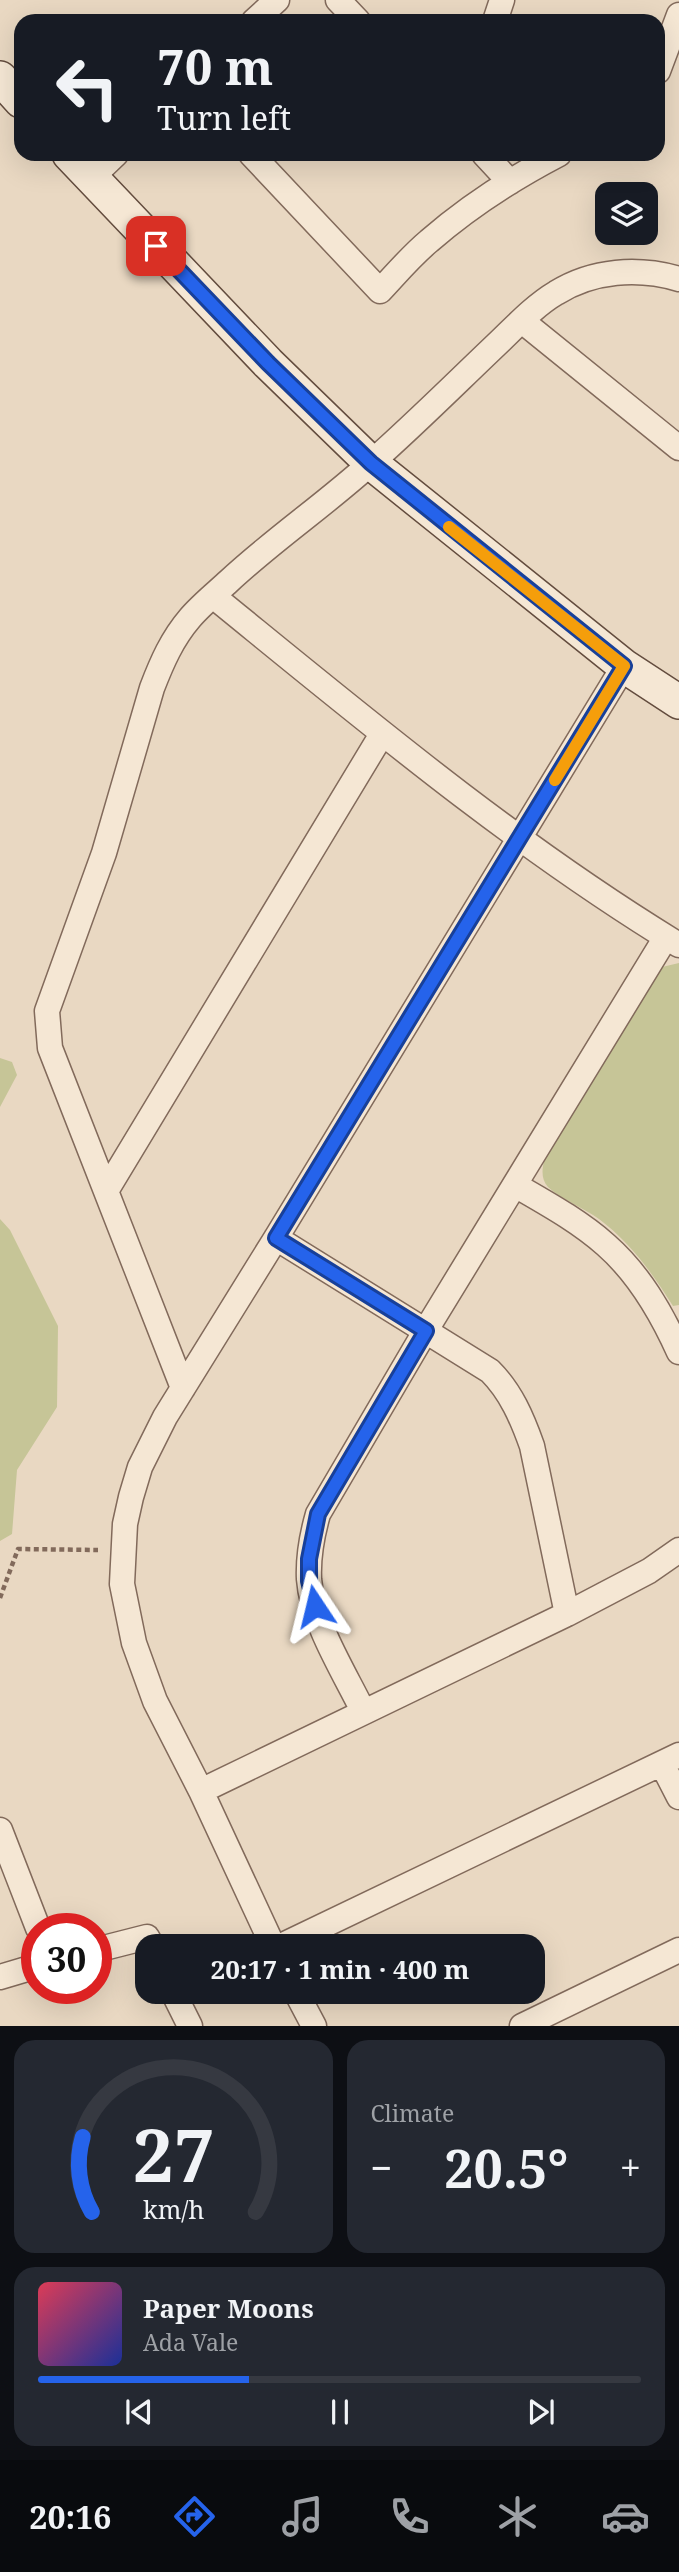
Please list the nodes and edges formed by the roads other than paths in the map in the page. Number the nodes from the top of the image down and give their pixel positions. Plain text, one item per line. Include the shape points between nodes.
1 (277, 0) edge
2 (338, 0) edge
3 (262, 14) edge
4 (351, 14) edge
5 (679, 15) edge
6 (665, 52) edge
7 (0, 78) edge
8 (14, 93) edge
9 (76, 161) edge
10 (109, 161) edge
11 (258, 161) edge
12 (491, 161) edge
13 (546, 161) edge
14 (92, 178) junction
15 (510, 181) junction
16 (679, 279) edge
17 (522, 321) junction
18 (679, 448) edge
19 (371, 463) junction
20 (213, 596) junction
21 (624, 666) junction
22 (679, 702) edge
23 (382, 734) junction
24 (520, 838) junction
25 (672, 941) edge
26 (515, 1185) junction
27 (106, 1191) junction
28 (276, 1238) junction
29 (426, 1331) junction
30 (679, 1352) edge
31 (183, 1388) junction
32 (679, 1550) edge
33 (567, 1614) junction
34 (363, 1711) junction
35 (671, 1760) edge
36 (201, 1791) junction
37 (679, 1797) edge
38 (0, 1830) edge
39 (32, 1913) edge
40 (267, 1934) edge
41 (306, 1934) edge
42 (135, 1940) edge
43 (112, 1946) edge
44 (679, 1950) edge
45 (21, 1971) edge
46 (0, 1977) edge
47 (179, 2004) edge
48 (302, 2004) edge
49 (190, 2026) edge
50 (314, 2026) edge
51 (522, 2026) edge

1 - 3 street
2 - 4 street
5 - 6 street
7 - 8 main road
9 - 14 main road
10 - 14 street
11 - 15 street via 380,291 426,243
12 - 15 street
13 - 15 street
14 - 19 main road via 268,363
16 - 17 street via 638,271 610,273 555,293
17 - 18 street
17 - 19 street
19 - 20 street
19 - 21 main road
20 - 23 street
20 - 27 street via 175,636 162,661 104,853 47,1011 50,1048
21 - 22 main road
21 - 24 street
23 - 24 street
23 - 27 street
24 - 25 street
24 - 28 street
25 - 26 street
26 - 29 street
26 - 30 street via 574,1221 623,1261 654,1303
27 - 31 street
28 - 29 street
28 - 31 street
29 - 33 street via 490,1371 514,1403 532,1446
29 - 34 street via 328,1494 312,1535 309,1581 315,1606
31 - 36 street via 140,1467 125,1524 122,1584 134,1643 155,1701
32 - 33 street
33 - 34 street
34 - 36 street
35 - 37 street
35 - 41 street
36 - 40 street
38 - 39 street
42 - 43 street
44 - 51 street
45 - 46 street
47 - 49 street
48 - 50 street

